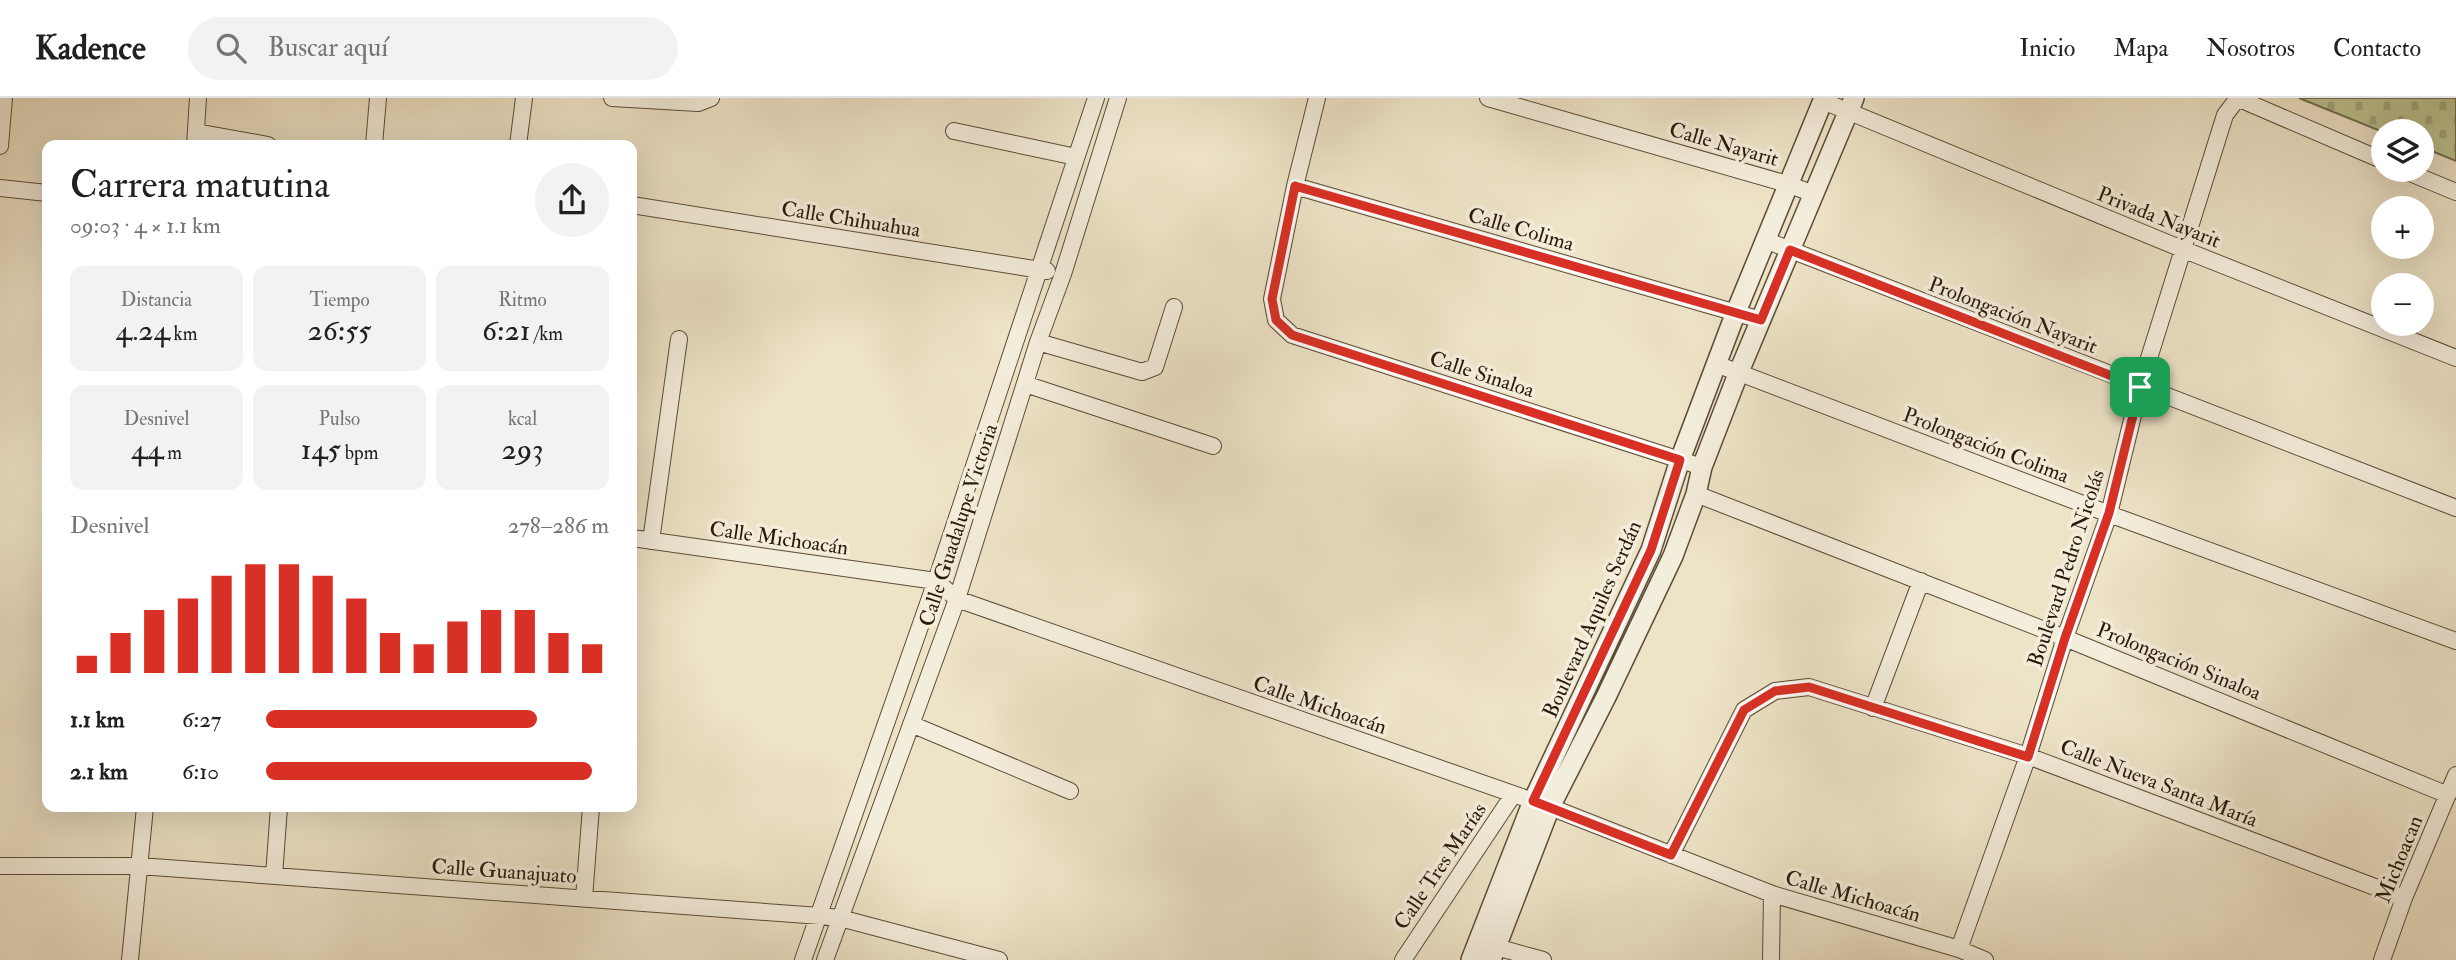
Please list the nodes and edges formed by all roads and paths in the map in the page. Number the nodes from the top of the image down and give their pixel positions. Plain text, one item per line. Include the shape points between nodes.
1 (4, 98) edge
2 (198, 98) edge
3 (378, 98) edge
4 (524, 98) edge
5 (612, 98) edge
6 (711, 98) edge
7 (1096, 98) edge
8 (1118, 98) edge
9 (1317, 98) edge
10 (1488, 98) edge
11 (2223, 98) edge
12 (2237, 98) edge
13 (1824, 100) edge
14 (1851, 106) edge
15 (2225, 115) junction
16 (954, 131) dead end
17 (196, 139) edge
18 (374, 140) edge
19 (519, 140) edge
20 (0, 146) edge
21 (2371, 155) edge
22 (1076, 157) junction
23 (2432, 182) edge
24 (1787, 184) junction
25 (1295, 186) junction
26 (0, 188) edge
27 (42, 192) edge
28 (2456, 192) edge
29 (1814, 194) junction
30 (637, 206) edge
31 (1765, 240) junction
32 (2182, 249) junction
33 (1790, 250) junction
34 (1040, 270) junction
35 (1063, 274) junction
36 (1174, 307) dead end
37 (1736, 312) junction
38 (1761, 320) junction
39 (679, 339) dead end
40 (1038, 342) junction
41 (2456, 358) edge
42 (1716, 364) junction
43 (1738, 374) junction
44 (1025, 384) junction
45 (2140, 387) junction
46 (1213, 446) dead end
47 (1680, 460) junction
48 (1702, 467) junction
49 (1696, 494) junction
50 (2456, 508) edge
51 (2109, 513) junction
52 (637, 539) edge
53 (651, 541) junction
54 (936, 581) junction
55 (1921, 581) junction
56 (957, 599) junction
57 (2065, 638) junction
58 (2456, 641) edge
59 (1874, 708) junction
60 (911, 724) junction
61 (2028, 757) junction
62 (2456, 775) edge
63 (1070, 791) dead end
64 (1513, 794) junction
65 (2448, 794) junction
66 (1541, 804) junction
67 (144, 812) edge
68 (279, 812) edge
69 (591, 812) edge
70 (1671, 855) junction
71 (0, 866) edge
72 (139, 866) junction
73 (274, 876) junction
74 (1772, 894) junction
75 (584, 898) junction
76 (2404, 898) junction
77 (820, 916) junction
78 (840, 918) junction
79 (1959, 949) junction
80 (1493, 954) edge
81 (131, 960) edge
82 (803, 960) edge
83 (825, 960) edge
84 (999, 960) edge
85 (1403, 960) edge
86 (1471, 960) edge
87 (1543, 960) edge
88 (1771, 960) edge
89 (1985, 960) edge
90 (2382, 960) edge

1 - 20 street
2 - 17 street
3 - 18 street
4 - 19 street
5 - 6 street via 698,103
7 - 22 street, Calle Guadalupe Victoria
8 - 35 street, Calle Guadalupe Victoria
9 - 25 street
10 - 24 street, Calle Nayarit
11 - 15 street, Boulevard Pedro Nicolás
12 - 15 street, Boulevard Pedro Nicolás
12 - 21 street
13 - 14 street, Privada Nayarit
13 - 24 street, Boulevard Aquiles Serdán
14 - 29 street, Boulevard Aquiles Serdán
14 - 32 street, Privada Nayarit
15 - 32 street, Boulevard Pedro Nicolás
16 - 22 street
22 - 34 street, Calle Guadalupe Victoria
23 - 28 street
24 - 29 street, Calle Nayarit
24 - 31 street, Boulevard Aquiles Serdán
25 - 37 street, Calle Colima
25 - 47 street, Calle Sinaloa via 1272,299 1276,320 1292,335
26 - 27 street
29 - 33 street, Boulevard Aquiles Serdán
30 - 34 street, Calle Chihuahua
31 - 33 street, Prolongación Nayarit
31 - 37 street, Boulevard Aquiles Serdán
32 - 41 street, Privada Nayarit
32 - 45 street, Boulevard Pedro Nicolás
33 - 38 street, Boulevard Aquiles Serdán
33 - 45 street, Prolongación Nayarit
34 - 35 street, Calle Chihuahua
34 - 54 street, Calle Guadalupe Victoria
35 - 40 street, Calle Guadalupe Victoria
36 - 40 street via 1154,367 1142,372
37 - 38 street, Calle Colima
37 - 42 street, Boulevard Aquiles Serdán
38 - 43 street, Boulevard Aquiles Serdán
39 - 53 street
40 - 44 street, Calle Guadalupe Victoria
42 - 43 street, Prolongación Colima
42 - 47 street, Boulevard Aquiles Serdán
43 - 48 street, Boulevard Aquiles Serdán
43 - 51 street, Prolongación Colima
44 - 46 street
44 - 56 street, Calle Guadalupe Victoria
45 - 50 street, Prolongación Nayarit
45 - 51 street, Boulevard Pedro Nicolás
47 - 48 street, Calle Sinaloa
47 - 66 street, Boulevard Aquiles Serdán via 1651,550
48 - 49 street, Boulevard Aquiles Serdán
49 - 55 street, Prolongación Sinaloa
49 - 66 street, Boulevard Aquiles Serdán via 1606,697
51 - 57 street, Boulevard Pedro Nicolás
51 - 58 street, Prolongación Colima
52 - 53 street, Calle Michoacán
53 - 54 street, Calle Michoacán
54 - 56 street, Calle Michoacán
54 - 77 street, Calle Guadalupe Victoria
55 - 57 street, Prolongación Sinaloa
55 - 59 street
56 - 60 street, Calle Guadalupe Victoria
56 - 64 street, Calle Michoacán
57 - 61 street, Boulevard Pedro Nicolás
57 - 65 street, Prolongación Sinaloa
59 - 61 street, Calle Nueva Santa María
59 - 70 street, Calle Nueva Santa María via 1809,687 1775,691 1744,710
60 - 63 street
60 - 78 street, Calle Guadalupe Victoria
61 - 76 street, Calle Nueva Santa María
61 - 79 street, Boulevard Pedro Nicolás
62 - 65 street, Michoacan
64 - 66 street, Calle Michoacán
64 - 85 street, Calle Tres Marías
65 - 76 street, Michoacan
66 - 70 street, Calle Michoacán
66 - 80 street, Boulevard Aquiles Serdán
66 - 86 street, Boulevard Aquiles Serdán
67 - 72 street
68 - 73 street
69 - 75 street
70 - 74 street, Calle Michoacán
71 - 72 street, Calle Guanajuato
72 - 73 street, Calle Guanajuato
72 - 81 street
73 - 75 street, Calle Guanajuato
74 - 79 street, Calle Michoacán
74 - 88 street
75 - 77 street, Calle Guanajuato
76 - 90 street, Michoacan
77 - 78 street, Calle Guanajuato
77 - 82 street, Calle Guadalupe Victoria
78 - 83 street, Calle Guadalupe Victoria
78 - 84 street, Calle Guanajuato
79 - 89 street, Calle Michoacán
80 - 87 street

